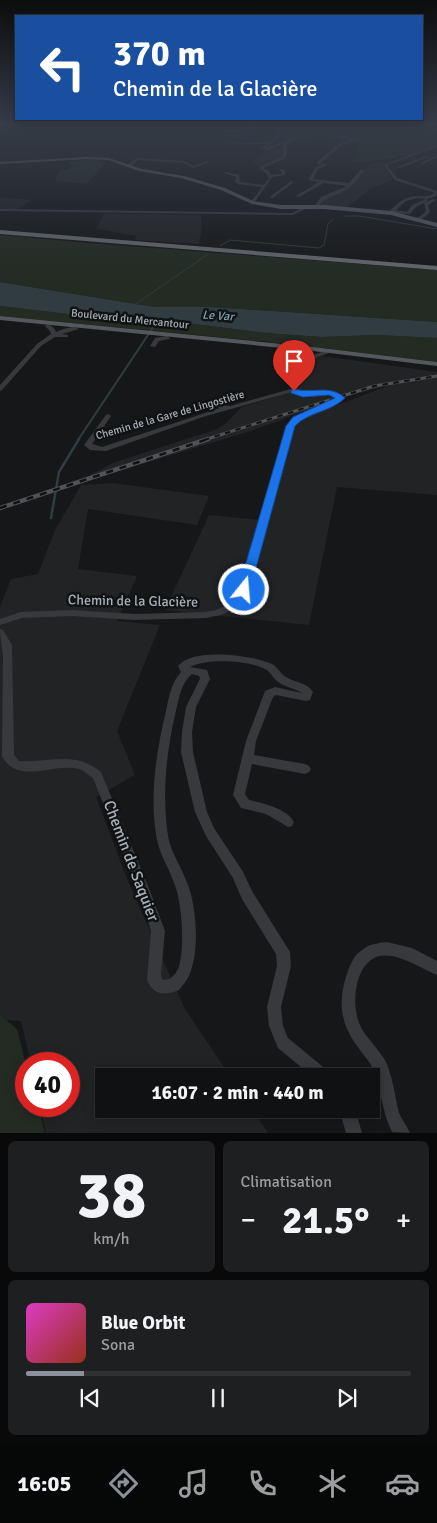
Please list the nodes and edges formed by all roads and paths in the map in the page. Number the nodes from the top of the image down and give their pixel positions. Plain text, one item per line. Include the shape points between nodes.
1 (323, 175) dead end
2 (169, 176) edge
3 (237, 176) edge
4 (270, 176) edge
5 (312, 176) edge
6 (358, 176) edge
7 (393, 176) edge
8 (292, 182) dead end
9 (322, 182) junction
10 (330, 182) junction
11 (348, 184) junction
12 (264, 187) junction
13 (283, 190) junction
14 (437, 193) edge
15 (298, 196) dead end
16 (272, 197) dead end
17 (437, 199) edge
18 (426, 200) dead end
19 (252, 202) junction
20 (308, 207) junction
21 (315, 207) junction
22 (0, 210) edge
23 (392, 212) junction
24 (418, 220) junction
25 (437, 225) edge
26 (0, 231) edge
27 (437, 267) edge
28 (0, 321) edge
29 (48, 326) junction
30 (76, 329) junction
31 (142, 334) junction
32 (54, 335) junction
33 (154, 335) junction
34 (66, 336) dead end
35 (167, 338) junction
36 (153, 346) dead end
37 (289, 349) junction
38 (326, 353) junction
39 (305, 363) junction
40 (437, 366) edge
41 (10, 377) junction
42 (18, 379) dead end
43 (0, 389) edge
44 (294, 390) junction
45 (205, 405) dead end
46 (235, 407) junction
47 (108, 416) dead end
48 (1, 626) edge
49 (186, 672) junction
50 (4, 714) edge
51 (247, 758) junction
52 (305, 769) dead end
53 (288, 822) dead end
54 (437, 968) edge
55 (313, 1068) edge
56 (350, 1118) edge
57 (354, 1133) edge
58 (402, 1133) edge

1 - 10 street via 331,178
2 - 19 main road via 223,189
3 - 12 street via 238,182
4 - 12 street
5 - 9 street via 310,180
6 - 11 street
7 - 14 street
8 - 13 street
9 - 10 street
9 - 15 street
10 - 11 street
11 - 21 street via 342,190 324,196
12 - 13 street
12 - 19 street
13 - 16 street
14 - 23 street via 429,198 412,197
17 - 24 street via 426,204 430,208
18 - 23 street via 408,213
19 - 20 main road
20 - 21 main road
20 - 22 street via 293,214
21 - 23 main road
23 - 24 main road
24 - 25 main road
26 - 27 highway
28 - 29 main road, Boulevard du Mercantour
28 - 31 main road, Boulevard du Mercantour
29 - 30 main road, Boulevard du Mercantour
29 - 32 street
30 - 31 main road, Boulevard du Mercantour
30 - 32 street
31 - 33 main road, Boulevard du Mercantour
32 - 34 street
32 - 41 street via 39,345
33 - 35 main road, Boulevard du Mercantour
33 - 40 main road, Boulevard du Mercantour via 305,348
35 - 36 street via 157,339
35 - 37 main road, Boulevard du Mercantour
37 - 38 main road, Boulevard du Mercantour
37 - 39 street via 303,354
38 - 39 street
38 - 40 main road, Boulevard du Mercantour
39 - 44 street
41 - 42 street
41 - 43 street
44 - 46 street, Chemin de la Gare de Lingostière
44 - 48 street, Chemin de la Glacière via 303,395 331,392 340,398 296,419 290,426 244,590 231,607 206,615 21,615
45 - 46 street
46 - 47 street, Chemin de la Gare de Lingostière via 103,449 92,448 88,444
48 - 50 street, Chemin de Saquier via 8,656
49 - 50 street, Chemin de Saquier via 176,688 161,754 162,835 169,862 183,889 188,940 183,975 168,987 161,987 154,980 158,931 96,775 91,769 75,764 22,767 14,764 8,756
49 - 51 street via 183,666 192,662 251,660 273,668 280,679 308,692 306,697 275,691 269,694
49 - 55 street via 198,670 205,679 191,707 187,732 187,752 200,812 283,952 284,966 274,1007 276,1026 283,1043
51 - 52 street
51 - 53 street via 239,794 241,800 249,806 269,810
54 - 58 street via 403,950 379,949 368,952 359,960 350,984 350,1016 354,1028 380,1065 395,1122
56 - 57 street

